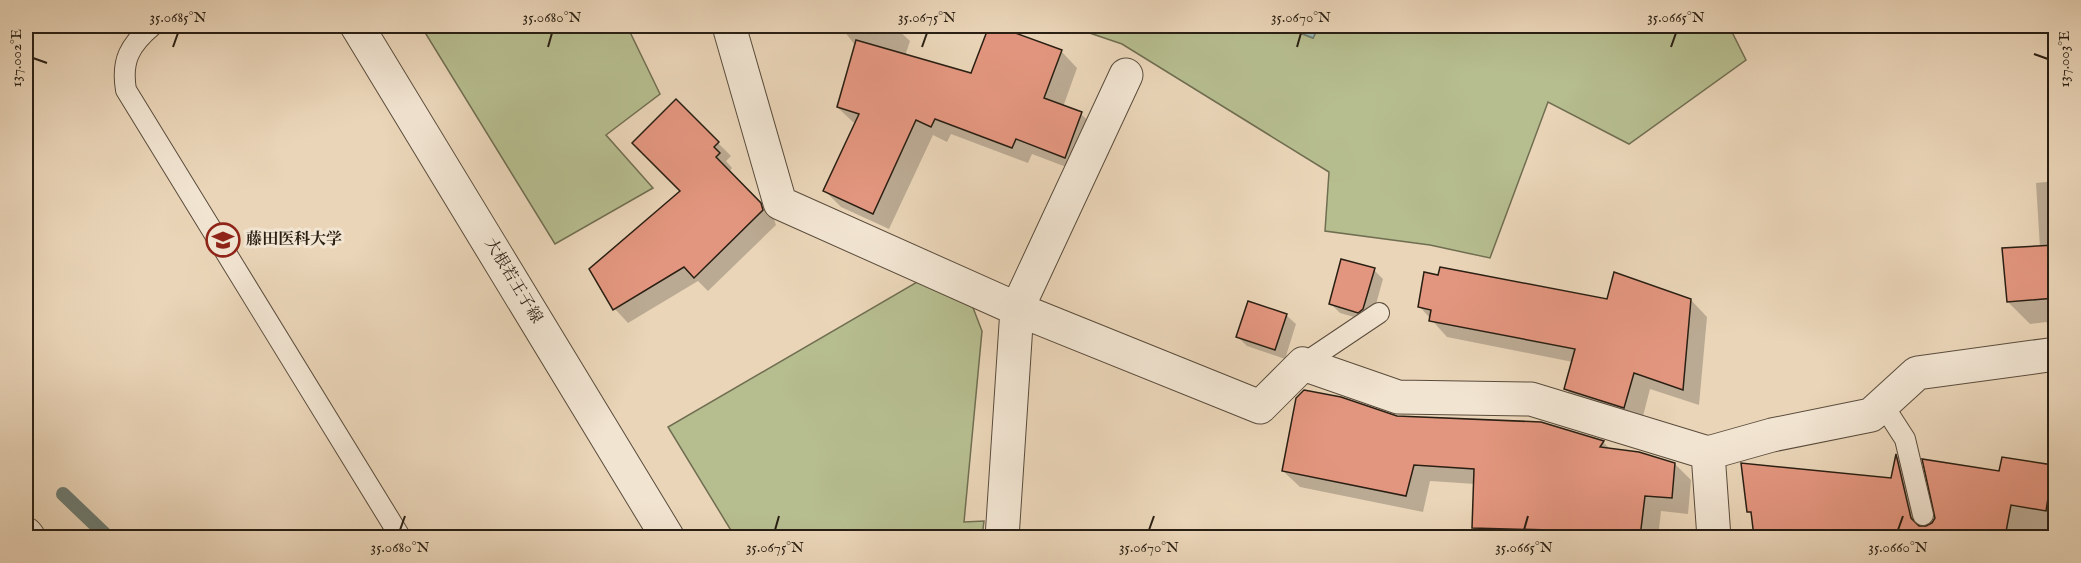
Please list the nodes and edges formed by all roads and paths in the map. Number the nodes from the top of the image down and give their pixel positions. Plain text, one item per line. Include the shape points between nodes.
1 (152, 26) edge
2 (357, 26) edge
3 (729, 26) edge
4 (1126, 75) dead end
5 (1017, 309) junction
6 (1379, 313) dead end
7 (2055, 354) edge
8 (1303, 364) junction
9 (1883, 405) junction
10 (1708, 453) junction
11 (1923, 515) dead end
12 (26, 534) edge
13 (29, 537) edge
14 (400, 537) edge
15 (668, 537) edge
16 (1002, 537) edge
17 (1714, 537) edge

1 - 14 lane via 135,41 126,61 126,90
2 - 15 street, 大根若王子線
3 - 5 street via 780,203
4 - 5 street
5 - 8 street via 1260,406
5 - 16 street
6 - 8 lane
7 - 9 street via 1917,373
8 - 10 street via 1398,397 1531,399
9 - 10 street via 1871,415
9 - 11 lane via 1905,439
10 - 17 street
12 - 13 street

